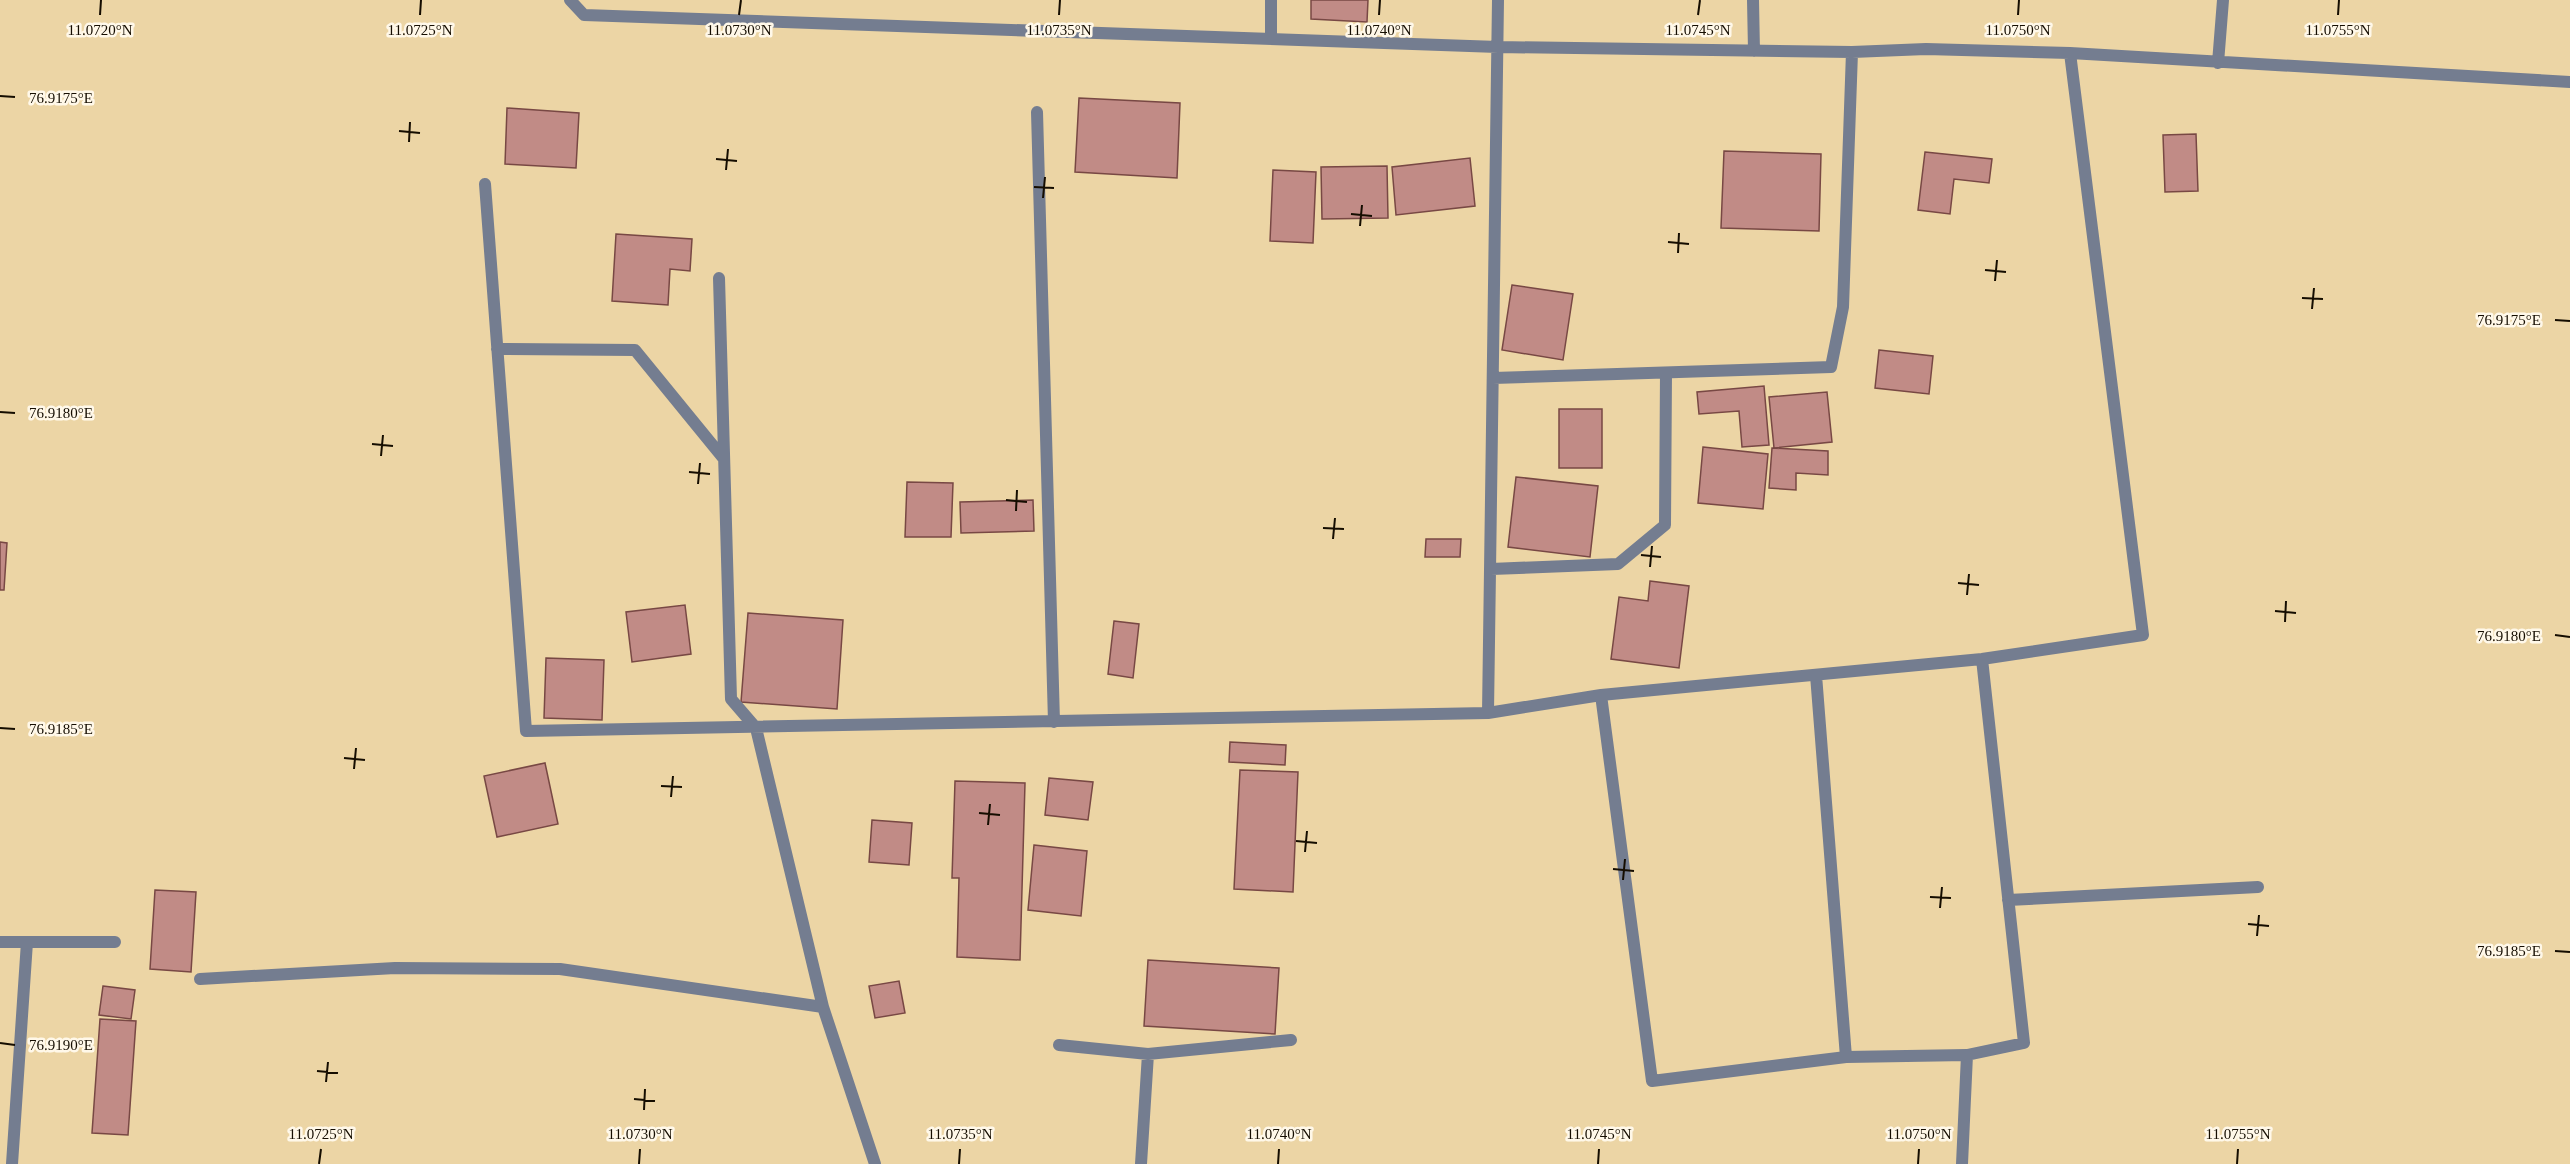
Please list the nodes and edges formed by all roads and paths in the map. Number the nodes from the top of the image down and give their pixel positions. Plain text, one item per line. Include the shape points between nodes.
1 (570, 0) edge
2 (1271, 0) edge
3 (1498, 0) edge
4 (1753, 0) edge
5 (2223, 0) edge
6 (1271, 39) junction
7 (1498, 47) junction
8 (1754, 51) junction
9 (1852, 52) junction
10 (2070, 53) junction
11 (2218, 63) junction
12 (2570, 82) edge
13 (1037, 112) dead end
14 (485, 184) dead end
15 (719, 278) dead end
16 (497, 349) junction
17 (1666, 373) junction
18 (1493, 378) junction
19 (724, 459) junction
20 (1491, 569) junction
21 (1982, 658) junction
22 (1816, 675) junction
23 (1601, 695) junction
24 (1488, 713) junction
25 (1054, 722) junction
26 (756, 728) junction
27 (2258, 887) dead end
28 (2008, 900) junction
29 (0, 942) edge
30 (27, 942) junction
31 (115, 942) dead end
32 (200, 979) dead end
33 (823, 1007) junction
34 (1291, 1040) dead end
35 (1059, 1045) dead end
36 (1148, 1054) junction
37 (1967, 1055) junction
38 (1846, 1057) junction
39 (12, 1164) edge
40 (875, 1164) edge
41 (1141, 1164) edge
42 (1962, 1164) edge

1 - 6 street via 584,15
2 - 6 street
3 - 7 street
4 - 8 street
5 - 11 street
6 - 7 street
7 - 8 street
7 - 18 street
8 - 9 street
9 - 10 street via 1926,49
9 - 17 street via 1843,307 1831,367
10 - 11 street
10 - 21 street via 2144,635
11 - 12 street
13 - 25 street
14 - 16 street
15 - 19 street
16 - 19 street via 635,350
16 - 26 street via 526,731
17 - 18 street
17 - 20 street via 1665,525 1618,564
18 - 20 street
19 - 26 street via 731,699
20 - 24 street
21 - 22 street
21 - 28 street
22 - 23 street
22 - 38 street
23 - 24 street
23 - 38 street via 1652,1081
24 - 25 street
25 - 26 street
26 - 33 street
27 - 28 street
28 - 37 street via 2024,1043
29 - 30 street
30 - 31 street
30 - 39 street
32 - 33 street via 394,968 560,969
33 - 40 street
34 - 36 street
35 - 36 street
36 - 41 street
37 - 38 street
37 - 42 street

